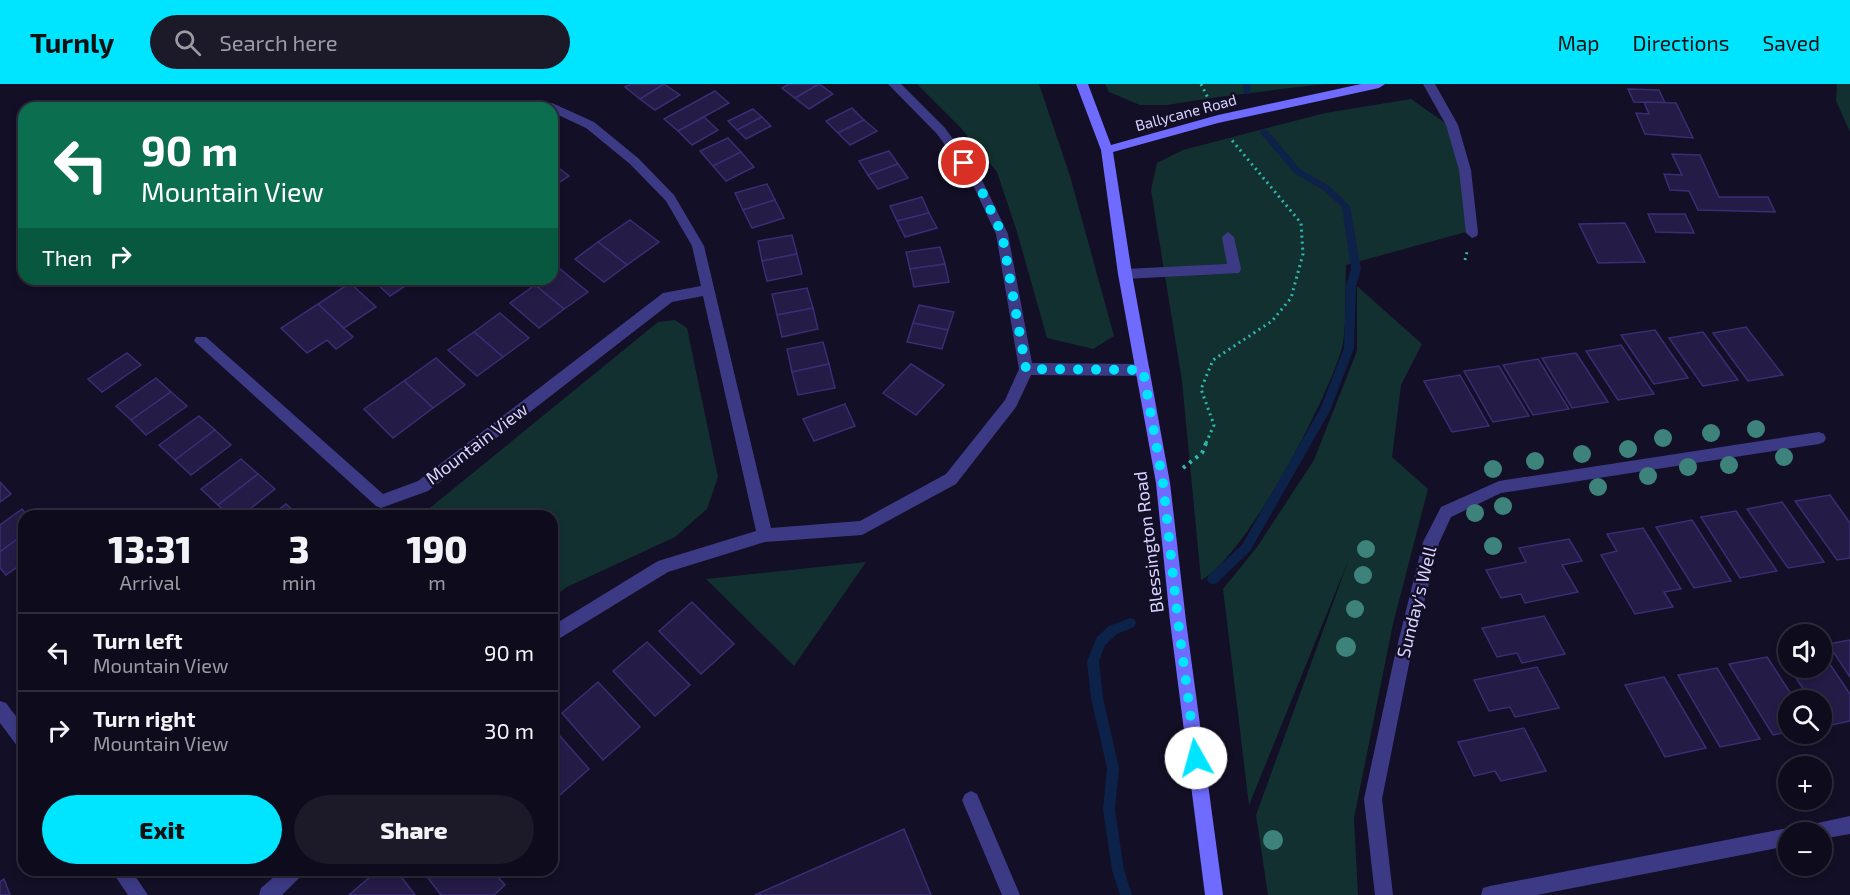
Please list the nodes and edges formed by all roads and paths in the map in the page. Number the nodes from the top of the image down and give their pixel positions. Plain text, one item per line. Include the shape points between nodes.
1 (894, 84) edge
2 (1082, 84) edge
3 (1379, 84) edge
4 (1429, 84) edge
5 (558, 110) edge
6 (1107, 150) junction
7 (1472, 234) dead end
8 (1228, 237) dead end
9 (1125, 274) junction
10 (709, 290) junction
11 (201, 341) dead end
12 (1026, 369) junction
13 (1143, 370) junction
14 (1819, 438) dead end
15 (765, 535) junction
16 (558, 631) edge
17 (0, 709) edge
18 (18, 733) edge
19 (971, 800) dead end
20 (1850, 825) edge
21 (1832, 828) edge
22 (1778, 839) edge
23 (125, 876) edge
24 (289, 876) edge
25 (139, 895) edge
26 (268, 895) edge
27 (1011, 895) edge
28 (1214, 895) edge
29 (1383, 895) edge
30 (1490, 895) edge

1 - 12 street via 940,131 976,179 1002,234
2 - 6 main road, Blessington Road
3 - 6 main road, Ballycane Road via 1218,119
4 - 7 street via 1452,125 1465,170
5 - 10 street via 590,125 634,160 670,198 698,246
6 - 9 main road, Blessington Road
8 - 9 street via 1234,269
9 - 13 main road, Blessington Road
10 - 11 street, Mountain View via 668,297 423,486 381,501
10 - 15 street
12 - 13 street
12 - 15 street via 1011,403 951,479 862,528
13 - 28 main road, Blessington Road via 1163,483
14 - 29 street, Sunday's Well via 1499,487 1446,512 1431,542 1373,799
15 - 16 street via 664,566
17 - 18 street
19 - 27 street
20 - 21 street
22 - 30 street
23 - 25 street
24 - 26 street

